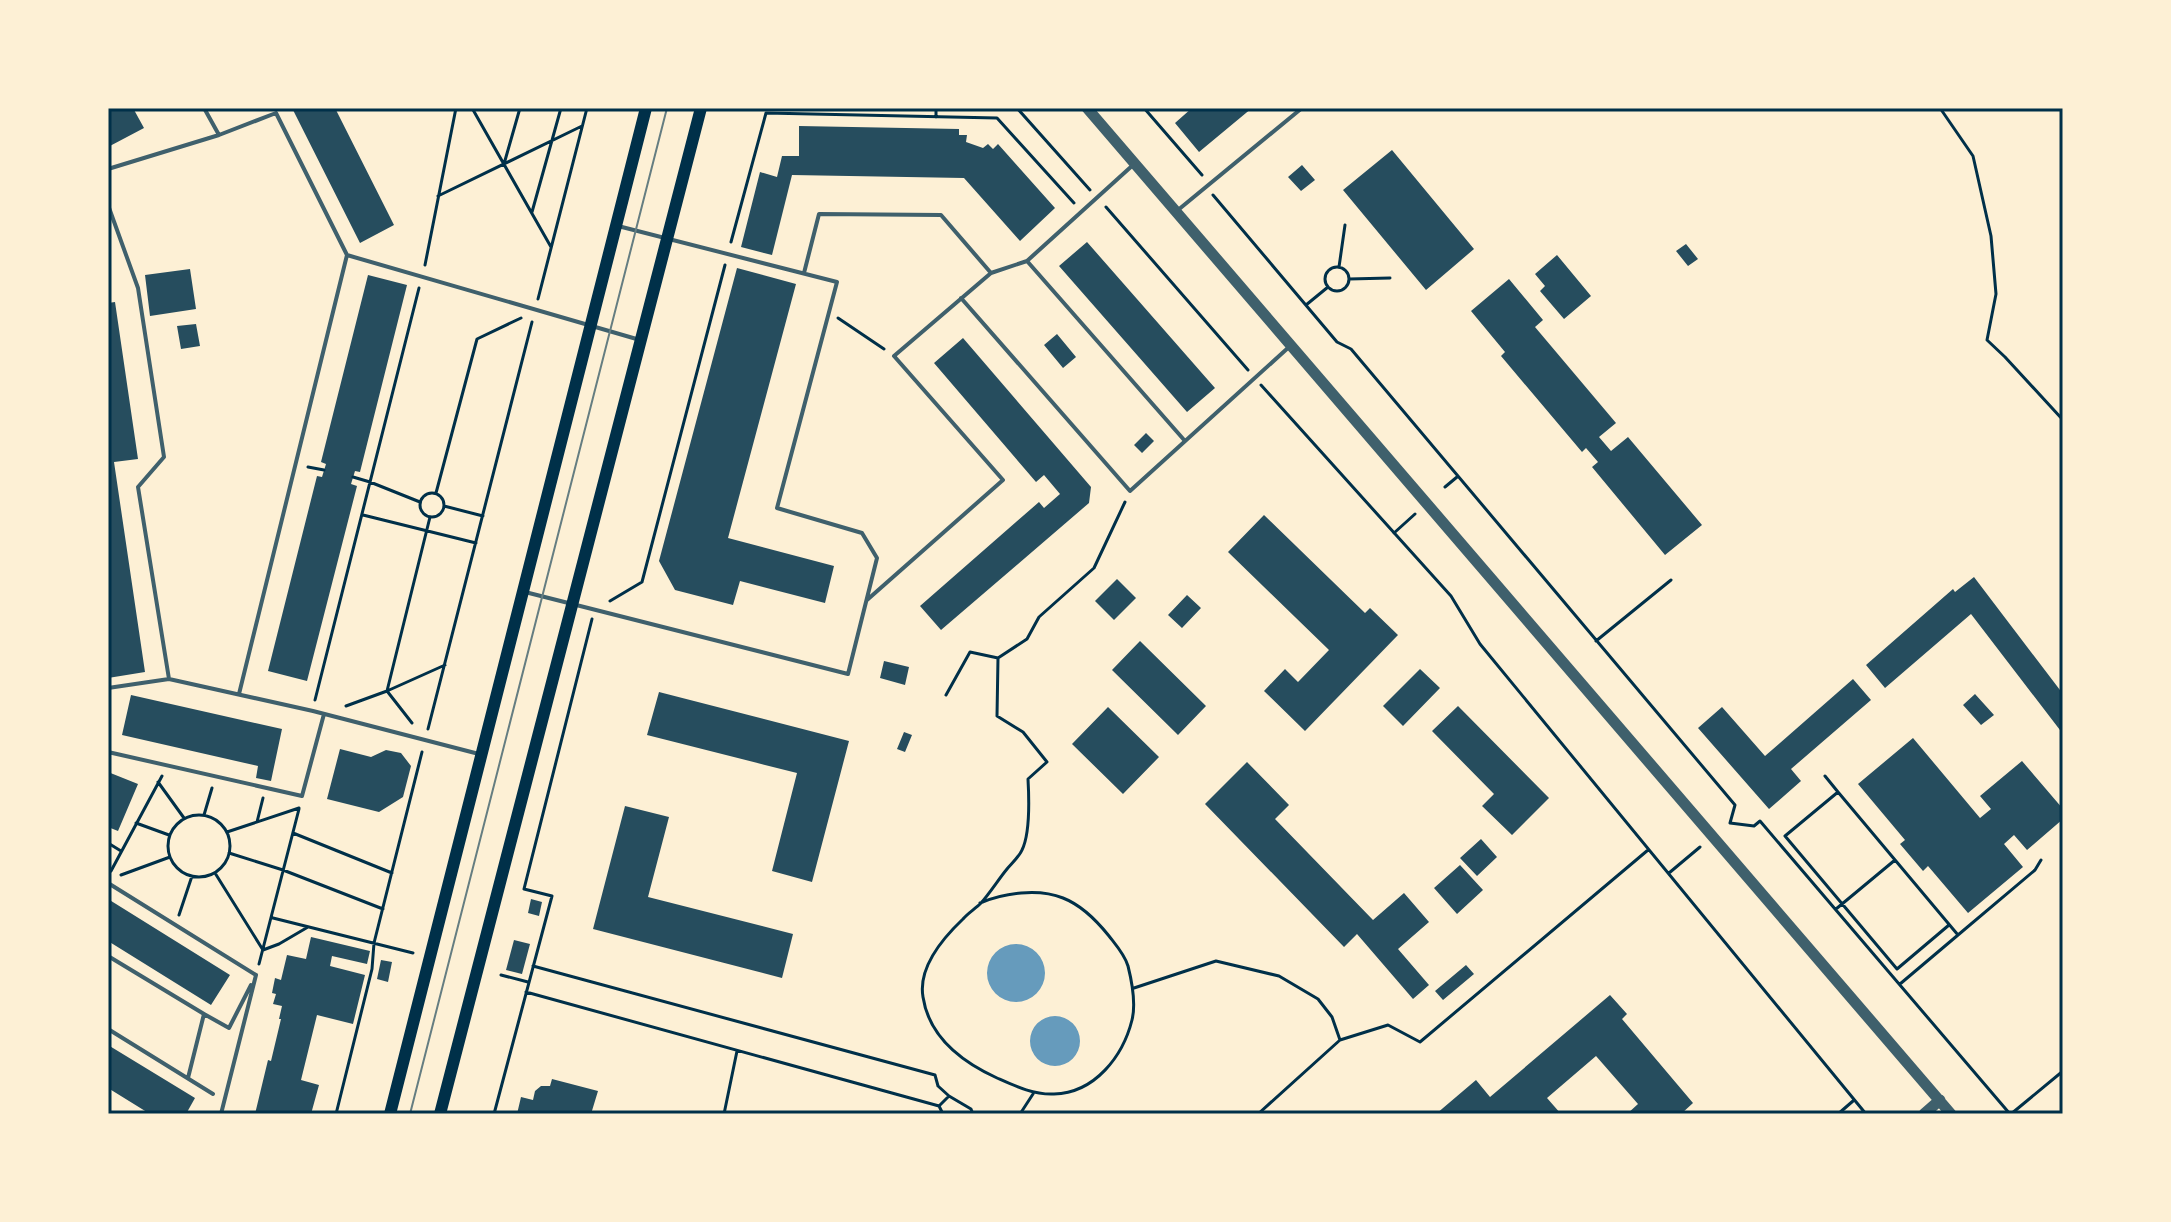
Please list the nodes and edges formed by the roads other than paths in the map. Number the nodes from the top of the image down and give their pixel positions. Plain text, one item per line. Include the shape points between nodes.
1 (204, 108) edge
2 (646, 108) edge
3 (701, 108) edge
4 (1087, 108) edge
5 (1302, 108) edge
6 (219, 135) junction
7 (1135, 163) junction
8 (108, 169) edge
9 (108, 205) edge
10 (1176, 211) junction
11 (616, 226) junction
12 (667, 239) junction
13 (347, 255) junction
14 (1027, 261) junction
15 (804, 273) junction
16 (991, 273) junction
17 (961, 298) junction
18 (590, 327) junction
19 (640, 340) junction
20 (1291, 345) junction
21 (1185, 441) junction
22 (523, 591) junction
23 (865, 602) junction
24 (573, 603) junction
25 (169, 679) junction
26 (108, 688) edge
27 (239, 694) junction
28 (324, 714) junction
29 (108, 752) edge
30 (482, 755) junction
31 (108, 883) edge
32 (108, 956) edge
33 (256, 975) junction
34 (204, 1014) junction
35 (108, 1029) edge
36 (188, 1078) junction
37 (213, 1094) dead end
38 (1940, 1100) junction
39 (221, 1114) edge
40 (390, 1114) edge
41 (440, 1114) edge
42 (1924, 1114) edge
43 (1951, 1114) edge

1 - 6 lane
2 - 11 main road
3 - 12 main road
4 - 7 street
5 - 10 lane
6 - 8 lane
6 - 13 lane via 276,113
7 - 10 street
7 - 14 lane
9 - 25 lane via 138,288 164,457 138,487
10 - 20 street
11 - 12 lane
11 - 18 main road
12 - 15 lane
12 - 19 main road
13 - 18 lane
13 - 27 lane
14 - 16 lane
14 - 21 lane
15 - 16 lane via 819,214 941,215
15 - 23 lane via 837,282 777,508 862,533 877,558
16 - 17 lane
17 - 21 lane via 1130,491
17 - 23 lane via 894,356 1003,480
18 - 19 lane
18 - 22 main road
19 - 24 main road
20 - 21 lane
20 - 38 street
22 - 24 lane
22 - 30 main road
23 - 24 lane via 848,674
24 - 41 main road
25 - 26 lane
25 - 27 lane
27 - 28 lane
28 - 29 lane via 302,796
28 - 30 lane
30 - 40 main road
31 - 33 lane
32 - 34 lane
33 - 34 lane via 229,1028
33 - 39 lane
34 - 36 lane
35 - 36 lane
36 - 37 lane
38 - 42 street
38 - 43 street

